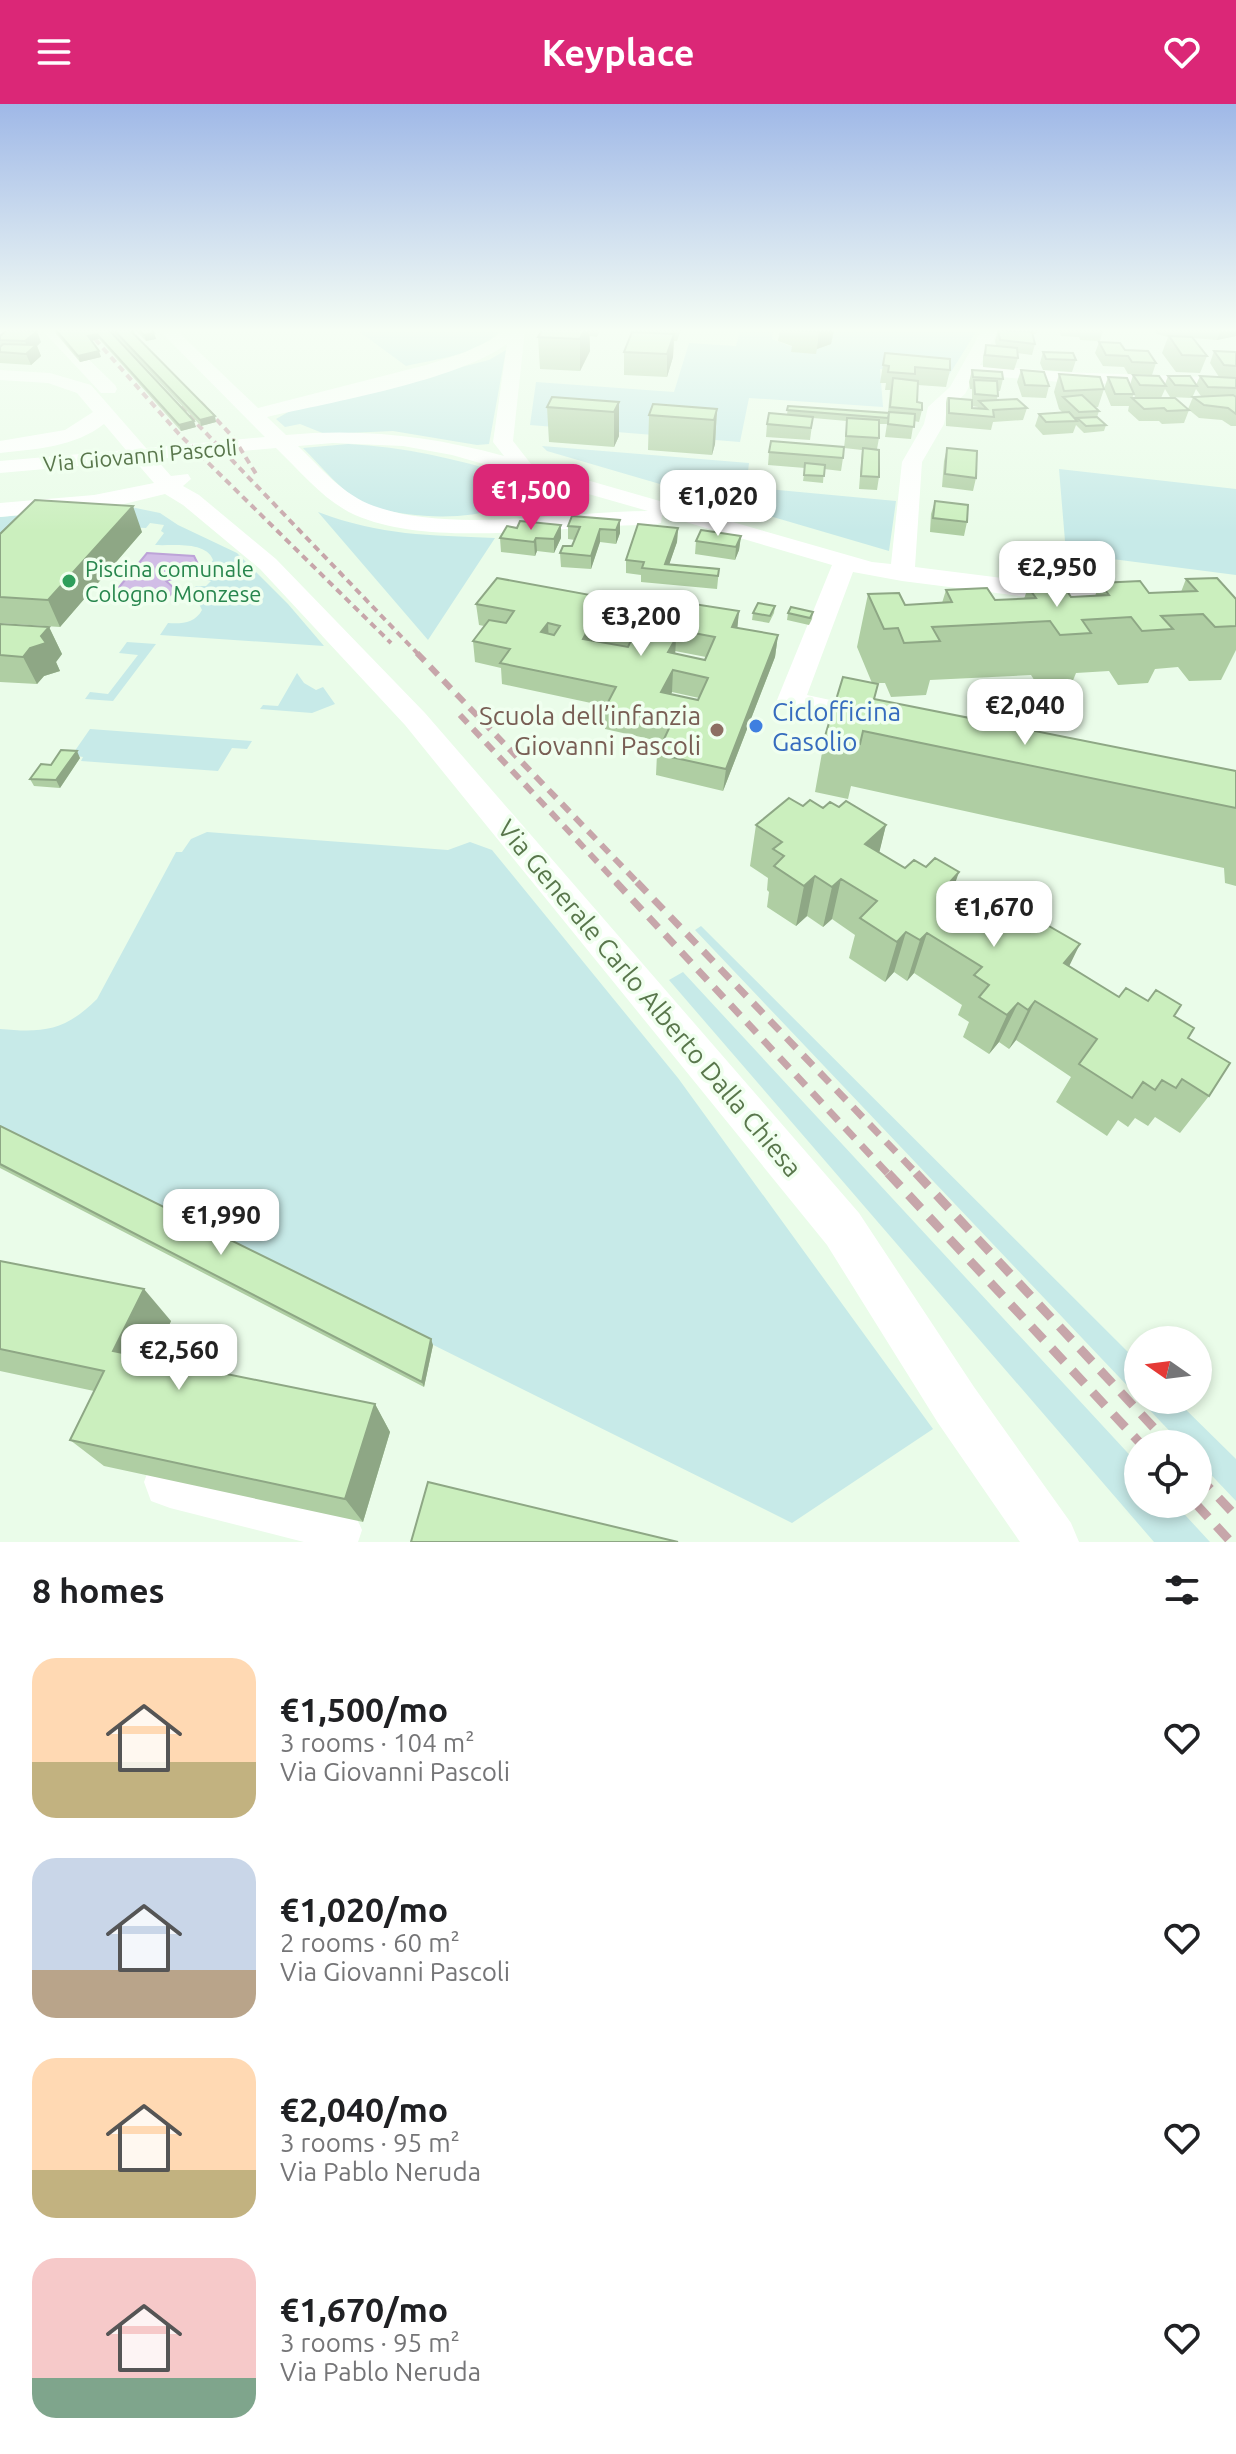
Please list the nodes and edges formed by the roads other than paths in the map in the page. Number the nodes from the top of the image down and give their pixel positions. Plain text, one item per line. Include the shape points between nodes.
1 (91, 397) edge
2 (115, 397) edge
3 (234, 397) edge
4 (321, 397) edge
5 (508, 397) edge
6 (950, 397) edge
7 (105, 410) junction
8 (252, 415) junction
9 (119, 428) junction
10 (146, 432) junction
11 (62, 438) junction
12 (0, 447) edge
13 (492, 460) junction
14 (0, 467) edge
15 (524, 468) junction
16 (581, 485) junction
17 (180, 488) junction
18 (530, 497) junction
19 (0, 510) edge
20 (537, 521) junction
21 (471, 524) junction
22 (732, 529) junction
23 (848, 563) junction
24 (902, 574) junction
25 (1149, 604) edge
26 (898, 722) edge
27 (170, 1482) edge
28 (331, 1542) edge
29 (1052, 1542) edge

1 - 7 street, Via Generale Carlo Alberto Dalla Chiesa
2 - 10 street, Via Generale Carlo Alberto Dalla Chiesa
3 - 8 street, Via Giovanni Pascoli
4 - 8 street
5 - 15 street via 503,442
6 - 24 street via 938,407 912,462
7 - 9 street, Via Generale Carlo Alberto Dalla Chiesa
7 - 11 street
8 - 21 street, Via Giovanni Pascoli via 357,510 412,523
9 - 10 street
9 - 11 street
9 - 17 street, Via Generale Carlo Alberto Dalla Chiesa
10 - 17 street, Via Generale Carlo Alberto Dalla Chiesa via 171,460
11 - 12 street
13 - 14 street, Via Giovanni Pascoli via 418,442 333,437
13 - 15 street, Via Giovanni Pascoli
13 - 18 street via 526,479
15 - 16 street, Via Giovanni Pascoli
16 - 18 street, Via Giovanni Pascoli
16 - 20 street, Via Giovanni Pascoli via 575,504
16 - 22 street, Via Giovanni Pascoli
17 - 19 street, Via Giovanni Pascoli
17 - 29 street, Via Generale Carlo Alberto Dalla Chiesa via 268,564 415,719 843,1229
18 - 21 street, Via Giovanni Pascoli via 510,511
20 - 21 street, Via Giovanni Pascoli
20 - 22 street, Via Giovanni Pascoli via 641,518
22 - 23 street, Via Giovanni Pascoli
23 - 24 street, Via Giovanni Pascoli
23 - 26 street via 839,572 791,700
24 - 25 street, Via Giovanni Pascoli
27 - 28 street via 313,1516 335,1530

